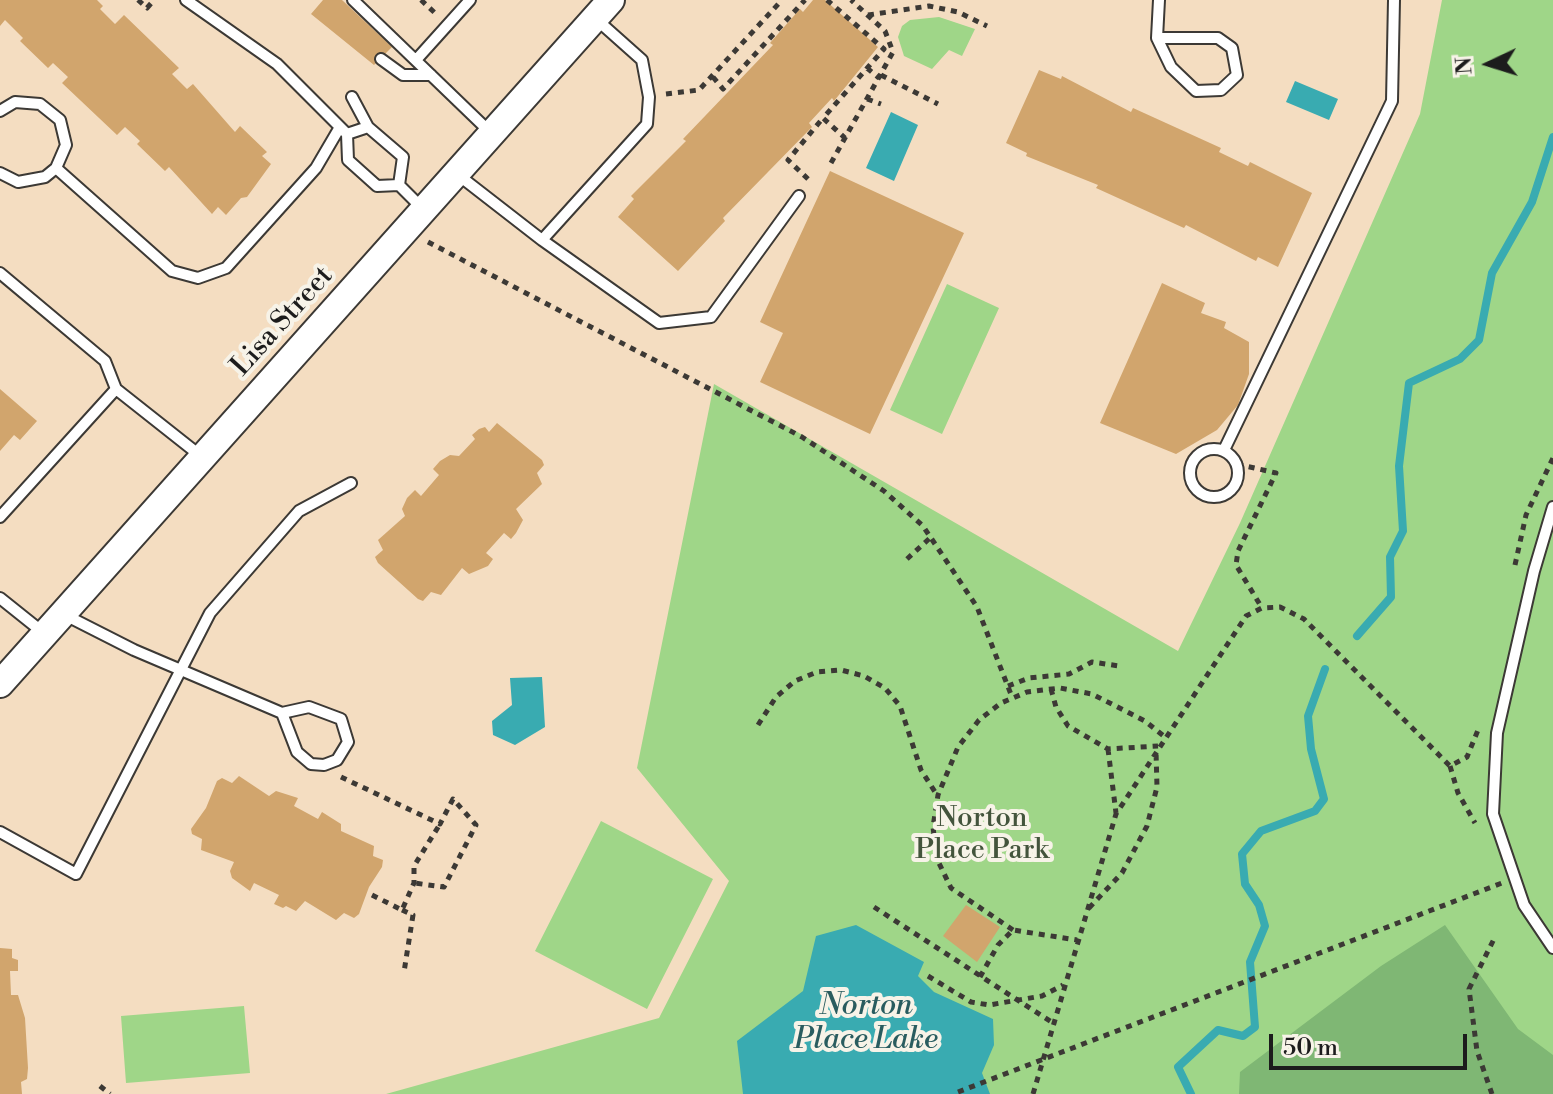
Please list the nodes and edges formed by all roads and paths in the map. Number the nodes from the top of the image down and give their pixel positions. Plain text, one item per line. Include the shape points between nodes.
1 (138, 0) edge
2 (154, 0) edge
3 (186, 0) edge
4 (353, 0) edge
5 (470, 0) edge
6 (782, 0) edge
7 (805, 0) edge
8 (827, 0) edge
9 (851, 0) edge
10 (1159, 0) edge
11 (1394, 0) edge
12 (603, 9) edge
13 (865, 13) junction
14 (852, 22) junction
15 (987, 26) dead end
16 (1157, 38) junction
17 (381, 59) dead end
18 (416, 60) junction
19 (867, 68) junction
20 (431, 75) junction
21 (880, 76) junction
22 (713, 77) junction
23 (352, 97) dead end
24 (649, 97) junction
25 (867, 99) junction
26 (881, 104) dead end
27 (938, 104) dead end
28 (0, 111) edge
29 (823, 118) junction
30 (368, 127) junction
31 (344, 130) junction
32 (492, 135) junction
33 (845, 138) junction
34 (831, 163) dead end
35 (56, 168) junction
36 (0, 173) edge
37 (457, 174) junction
38 (812, 183) dead end
39 (399, 185) junction
40 (799, 196) dead end
41 (425, 211) junction
42 (406, 233) junction
43 (542, 240) junction
44 (0, 271) edge
45 (116, 389) junction
46 (1224, 450) junction
47 (204, 458) junction
48 (1237, 464) junction
49 (351, 483) dead end
50 (1553, 507) edge
51 (0, 517) edge
52 (931, 537) junction
53 (907, 559) dead end
54 (0, 598) edge
55 (1262, 608) junction
56 (54, 624) junction
57 (1119, 666) dead end
58 (181, 668) junction
59 (0, 684) edge
60 (1008, 686) junction
61 (1051, 689) junction
62 (1012, 697) junction
63 (282, 713) junction
64 (758, 725) dead end
65 (1479, 727) dead end
66 (1165, 737) junction
67 (1158, 748) junction
68 (1108, 749) junction
69 (1450, 766) junction
70 (341, 777) dead end
71 (938, 795) junction
72 (1116, 814) junction
73 (440, 824) junction
74 (0, 832) edge
75 (1478, 832) dead end
76 (1492, 872) dead end
77 (414, 883) junction
78 (1497, 885) dead end
79 (1483, 891) dead end
80 (372, 895) dead end
81 (874, 907) dead end
82 (402, 910) junction
83 (1086, 912) junction
84 (1013, 930) junction
85 (1495, 937) dead end
86 (1077, 940) junction
87 (1553, 948) edge
88 (404, 972) dead end
89 (928, 976) dead end
90 (980, 977) junction
91 (1064, 984) junction
92 (1018, 1002) junction
93 (1053, 1023) junction
94 (1043, 1060) junction
95 (100, 1086) dead end
96 (958, 1092) edge
97 (110, 1094) edge
98 (1033, 1094) edge
99 (1492, 1094) edge

1 - 2 path via 147,8
3 - 31 lane via 277,64
4 - 18 lane
5 - 18 lane
6 - 22 path
7 - 22 path via 723,89
8 - 14 path
9 - 13 path
10 - 16 lane
11 - 46 lane via 1392,101
12 - 24 lane via 642,60
12 - 32 street, Lisa Street
13 - 14 path
13 - 15 path via 929,6
13 - 21 path via 885,31 893,52
14 - 19 path via 884,49
16 - 16 lane via 1171,67 1196,91 1221,90 1237,75 1232,48 1218,38
17 - 20 lane via 403,75
18 - 20 lane
19 - 21 path
19 - 29 path
20 - 32 lane
21 - 25 path
21 - 27 path
22 - 24 path via 699,90
23 - 30 lane
24 - 43 lane via 647,124
25 - 26 path
25 - 33 path
28 - 35 lane via 28,101 60,120 66,145
29 - 33 path
29 - 38 path via 788,160
30 - 31 lane
30 - 39 lane via 403,157
31 - 35 lane via 226,268 198,278 172,271
31 - 39 lane via 348,160 377,186
32 - 37 street, Lisa Street
33 - 34 path
35 - 36 lane via 32,182
37 - 41 street, Lisa Street
37 - 43 lane
39 - 41 lane
40 - 43 lane via 711,317 659,323
41 - 42 street, Lisa Street
42 - 47 street, Lisa Street
42 - 52 path via 802,437 884,491
44 - 45 lane via 105,361
45 - 47 lane
45 - 51 lane
46 - 48 lane
46 - 48 lane via 1205,450 1192,463 1196,490 1213,497 1231,491
47 - 56 street, Lisa Street
48 - 55 path via 1276,473 1236,565
49 - 58 lane via 299,511 210,613
50 - 87 lane via 1497,733 1493,814 1524,905
52 - 53 path
52 - 60 path via 977,607
54 - 56 lane
55 - 66 path via 1246,616
55 - 69 path via 1280,607 1304,619
56 - 58 lane
56 - 59 street, Lisa Street
57 - 60 path via 1092,662 1069,674
58 - 63 lane
58 - 74 lane via 76,874
60 - 62 path
61 - 62 path
61 - 66 path via 1092,694
61 - 68 path via 1068,726
62 - 71 path via 979,720 958,747
63 - 63 lane via 297,752 311,764 337,760 348,742 341,719 309,707
64 - 71 path via 776,697 795,681 841,670 864,676 885,688 900,706 921,770
65 - 69 path via 1467,757
66 - 67 path
67 - 68 path
67 - 72 path
67 - 83 path via 1157,787 1147,826 1122,873
68 - 72 path
69 - 75 path
70 - 73 path
71 - 84 path via 933,827 937,859 951,888
72 - 83 path
73 - 77 path via 414,866
73 - 77 path via 453,799 476,825 444,887
76 - 78 path
77 - 82 path
79 - 94 path
80 - 82 path
81 - 90 path
82 - 88 path via 413,915
83 - 86 path
84 - 86 path
84 - 90 path
85 - 99 path via 1469,989 1477,1051
86 - 91 path
89 - 92 path via 971,1002
90 - 92 path
91 - 92 path
91 - 93 path
92 - 93 path
93 - 94 path
94 - 96 path
94 - 98 path
95 - 97 path

